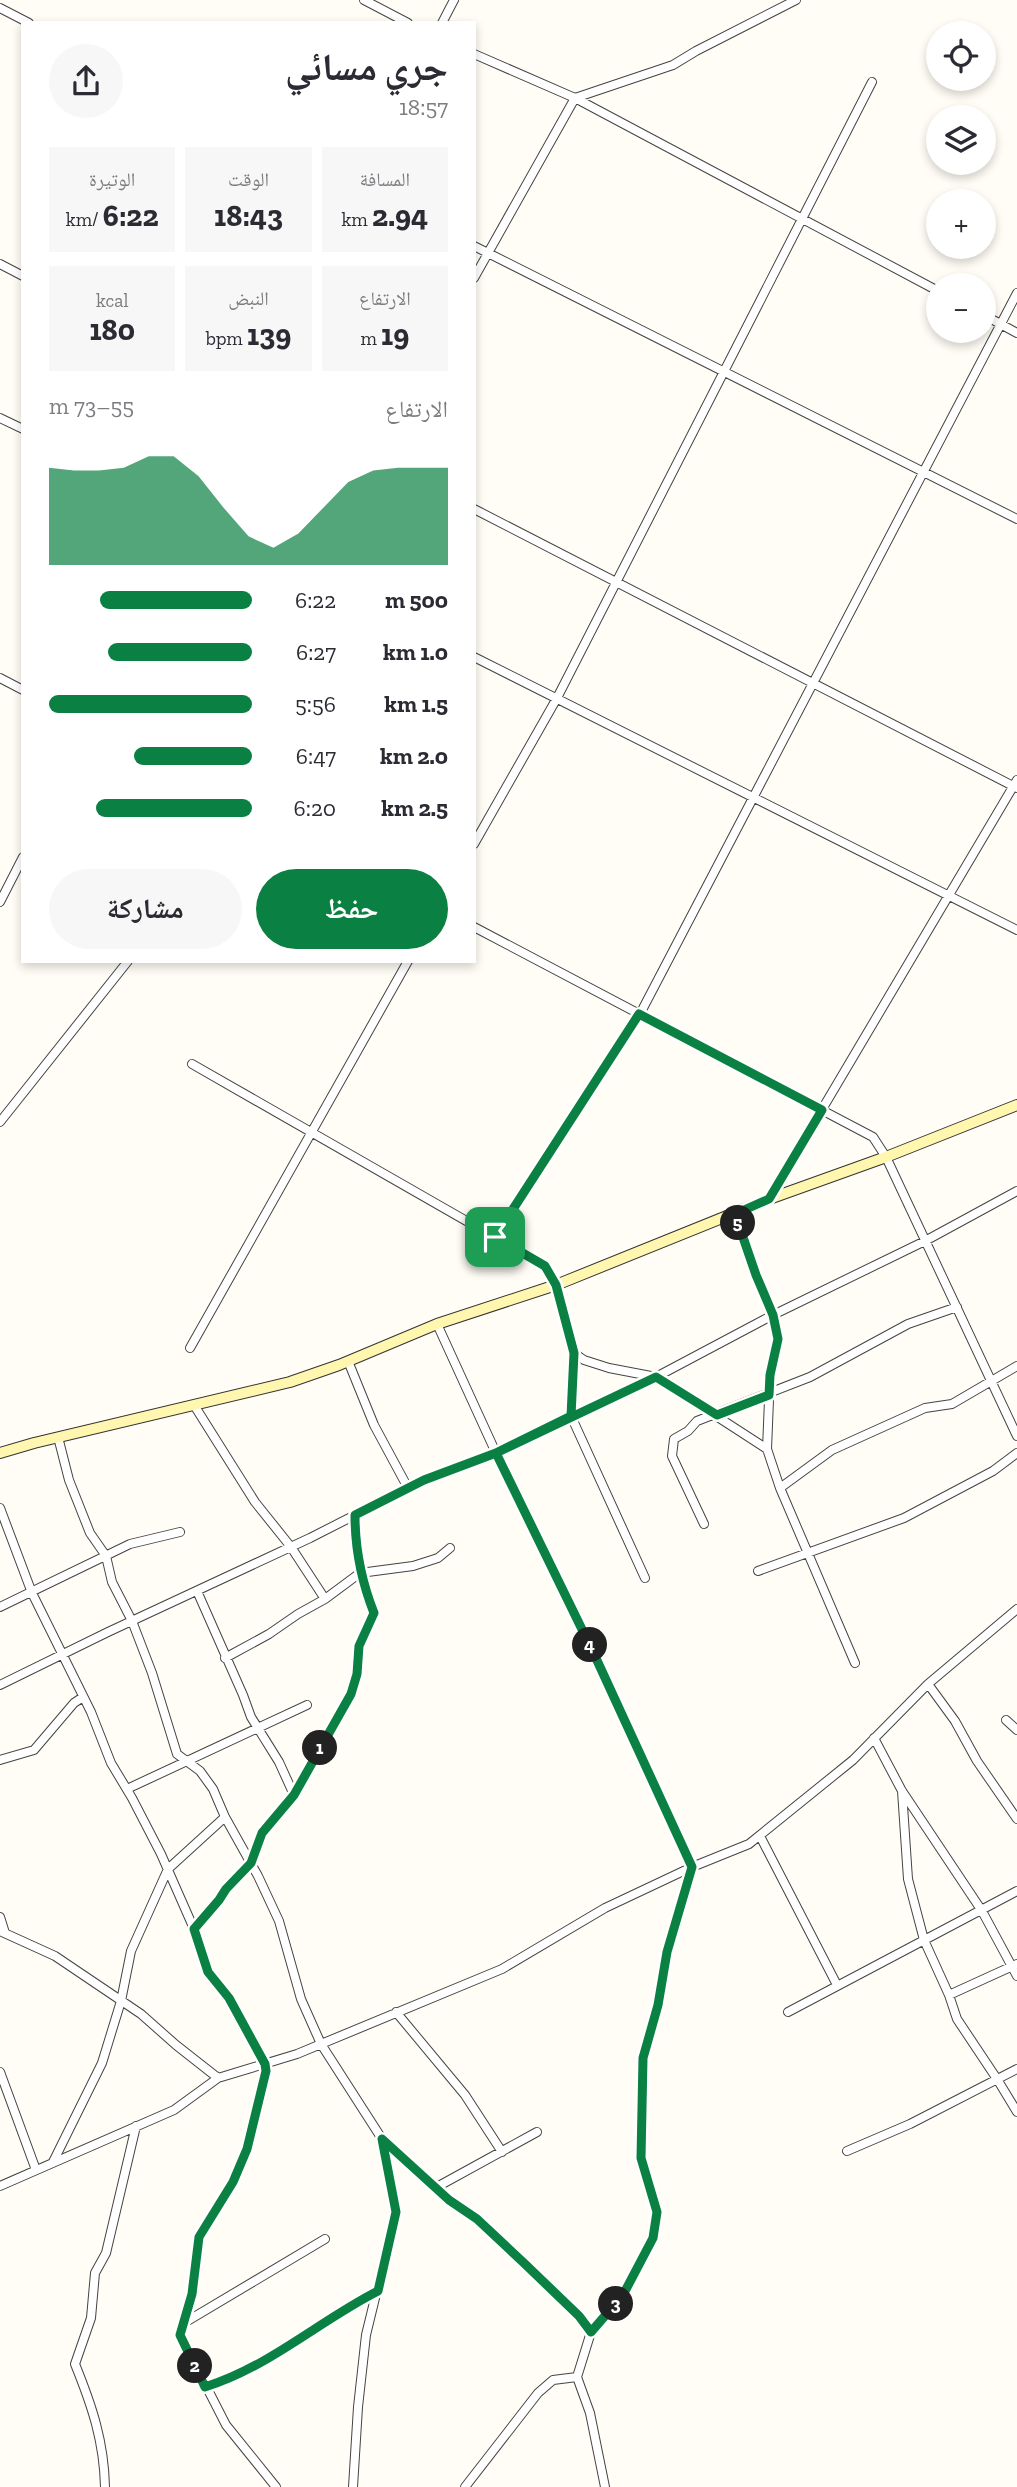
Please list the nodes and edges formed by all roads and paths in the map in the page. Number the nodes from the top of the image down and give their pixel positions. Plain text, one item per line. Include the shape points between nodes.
1 (364, 0) edge
2 (454, 0) edge
3 (796, 0) edge
4 (0, 8) edge
5 (25, 21) edge
6 (404, 21) edge
7 (443, 21) edge
8 (476, 55) edge
9 (872, 82) dead end
10 (575, 98) junction
11 (802, 219) junction
12 (476, 247) edge
13 (488, 253) junction
14 (0, 264) edge
15 (476, 274) edge
16 (21, 275) edge
17 (926, 285) edge
18 (1017, 293) edge
19 (996, 321) edge
20 (1001, 324) junction
21 (1017, 332) edge
22 (724, 372) junction
23 (0, 418) edge
24 (21, 428) edge
25 (923, 472) junction
26 (476, 510) edge
27 (1017, 519) edge
28 (616, 582) junction
29 (476, 658) edge
30 (0, 678) edge
31 (813, 683) junction
32 (21, 689) edge
33 (556, 698) junction
34 (1016, 785) edge
35 (753, 797) junction
36 (476, 840) edge
37 (21, 861) edge
38 (949, 895) junction
39 (0, 902) edge
40 (476, 928) edge
41 (1017, 930) edge
42 (126, 963) edge
43 (407, 963) edge
44 (639, 1014) junction
45 (192, 1064) dead end
46 (1017, 1105) edge
47 (822, 1110) junction
48 (0, 1122) edge
49 (312, 1131) junction
50 (886, 1157) junction
51 (1017, 1191) edge
52 (769, 1199) junction
53 (735, 1214) junction
54 (495, 1237) junction
55 (925, 1241) junction
56 (556, 1285) junction
57 (957, 1307) junction
58 (773, 1315) junction
59 (437, 1325) junction
60 (190, 1348) dead end
61 (574, 1353) junction
62 (348, 1361) junction
63 (1017, 1366) edge
64 (656, 1377) junction
65 (992, 1380) junction
66 (769, 1395) junction
67 (194, 1405) junction
68 (717, 1415) junction
69 (571, 1416) junction
70 (1017, 1436) edge
71 (58, 1437) junction
72 (767, 1449) junction
73 (0, 1453) edge
74 (496, 1453) junction
75 (1017, 1453) edge
76 (408, 1488) junction
77 (780, 1488) junction
78 (0, 1508) edge
79 (355, 1515) junction
80 (704, 1524) dead end
81 (180, 1532) dead end
82 (291, 1547) junction
83 (450, 1548) dead end
84 (807, 1553) junction
85 (106, 1556) junction
86 (758, 1571) dead end
87 (360, 1573) junction
88 (645, 1578) dead end
89 (197, 1591) junction
90 (32, 1593) junction
91 (325, 1599) junction
92 (0, 1608) edge
93 (1017, 1609) edge
94 (132, 1621) junction
95 (62, 1655) junction
96 (225, 1658) junction
97 (855, 1663) dead end
98 (928, 1684) junction
99 (0, 1685) edge
100 (83, 1697) junction
101 (307, 1705) dead end
102 (1006, 1720) dead end
103 (259, 1730) junction
104 (1017, 1730) edge
105 (874, 1738) junction
106 (0, 1760) edge
107 (188, 1762) junction
108 (127, 1789) junction
109 (902, 1791) junction
110 (294, 1795) junction
111 (225, 1816) junction
112 (1017, 1819) edge
113 (760, 1836) junction
114 (251, 1863) junction
115 (692, 1867) junction
116 (167, 1869) junction
117 (1017, 1891) edge
118 (982, 1911) junction
119 (0, 1917) edge
120 (194, 1929) junction
121 (3, 1932) edge
122 (924, 1940) junction
123 (1014, 1966) edge
124 (1017, 1976) edge
125 (836, 1985) junction
126 (949, 1995) junction
127 (121, 2000) junction
128 (396, 2012) junction
129 (788, 2012) dead end
130 (321, 2044) junction
131 (265, 2064) junction
132 (1017, 2069) edge
133 (0, 2071) edge
134 (218, 2078) junction
135 (997, 2079) junction
136 (1017, 2112) edge
137 (136, 2126) junction
138 (537, 2132) dead end
139 (382, 2139) junction
140 (848, 2151) dead end
141 (502, 2152) junction
142 (53, 2162) junction
143 (36, 2170) junction
144 (0, 2186) edge
145 (435, 2188) junction
146 (325, 2239) dead end
147 (378, 2291) junction
148 (184, 2323) junction
149 (591, 2332) junction
150 (577, 2377) junction
151 (205, 2387) junction
152 (105, 2487) edge
153 (276, 2487) edge
154 (354, 2487) edge
155 (465, 2487) edge
156 (606, 2487) edge

1 - 6 street
2 - 7 street
3 - 10 street via 673,65
4 - 5 street
8 - 10 street
9 - 11 street
10 - 11 street
10 - 13 street
11 - 17 street
11 - 22 street
12 - 13 street
13 - 15 street
13 - 22 street
14 - 16 street
18 - 20 street
19 - 20 street
20 - 21 street
20 - 25 street
22 - 25 street
22 - 28 street
23 - 24 street
25 - 27 street
25 - 31 street
26 - 28 street
28 - 31 street
28 - 33 street
29 - 33 street
30 - 32 street
31 - 34 street
31 - 35 street
33 - 35 street
33 - 36 street
34 - 38 street
35 - 38 street
35 - 44 street
37 - 39 street
38 - 41 street
38 - 47 street
40 - 44 street
42 - 48 street
43 - 49 street
44 - 47 street
44 - 54 street
45 - 49 street
46 - 50 street
47 - 50 street via 873,1137
47 - 52 street
49 - 54 street
49 - 60 street
50 - 52 street
50 - 55 street
51 - 55 street
52 - 53 street
53 - 56 street
53 - 58 street
54 - 56 street via 545,1266
55 - 57 street
55 - 58 street
56 - 59 street
56 - 61 street
57 - 65 street
57 - 66 street via 908,1325
58 - 64 street
58 - 66 street via 778,1339
59 - 62 street
59 - 74 street
61 - 64 street via 609,1368
61 - 69 street
62 - 67 street via 290,1382
62 - 76 street via 374,1425
63 - 65 street
64 - 68 street
64 - 69 street
65 - 70 street
65 - 77 street via 952,1404 925,1408 832,1450
66 - 68 street
66 - 72 street
67 - 71 street
67 - 82 street via 255,1502
68 - 72 street
68 - 80 street via 697,1421 674,1438 672,1456
69 - 74 street
69 - 88 street
71 - 73 street
71 - 85 street via 69,1480
72 - 77 street
74 - 76 street
74 - 115 street
75 - 84 street via 993,1471 904,1518
76 - 79 street
77 - 84 street
78 - 90 street
79 - 82 street
79 - 87 street
81 - 85 street via 130,1544
82 - 89 street
82 - 91 street
83 - 87 street via 438,1558 413,1566
84 - 86 street
84 - 97 street
85 - 90 street
85 - 94 street via 112,1582
87 - 91 street
87 - 110 street via 374,1613 359,1646 357,1674 351,1694
89 - 94 street
89 - 96 street
90 - 92 street
90 - 95 street
91 - 96 street
93 - 98 street
94 - 95 street
94 - 107 street via 177,1754
95 - 99 street
95 - 100 street
96 - 103 street
98 - 105 street
98 - 112 street
100 - 106 street via 34,1750
100 - 108 street
101 - 103 street
102 - 104 street
103 - 107 street
103 - 110 street
105 - 109 street
105 - 113 street
107 - 108 street
107 - 111 street via 213,1788
108 - 116 street
109 - 118 street
109 - 122 street via 908,1879
110 - 114 street via 262,1833
111 - 114 street
111 - 116 street
113 - 115 street
113 - 125 street
114 - 120 street
114 - 130 street via 279,1921 301,1999
115 - 128 street via 605,1908 502,1969
115 - 149 street via 643,2058 641,2158 657,2212 653,2238 623,2295
116 - 120 street
116 - 127 street via 131,1951
117 - 118 street
118 - 122 street
118 - 123 street
119 - 121 street
120 - 131 street via 208,1972 229,1998
121 - 127 street via 55,1956
122 - 125 street
122 - 126 street
123 - 124 street
123 - 126 street
125 - 129 street
126 - 135 street via 957,2019
127 - 134 street
127 - 142 street via 102,2063
128 - 130 street
128 - 141 street via 465,2095
130 - 131 street
130 - 139 street
131 - 134 street
131 - 148 street via 247,2149 233,2182 199,2237
132 - 135 street
133 - 143 street
134 - 137 street via 174,2110
135 - 136 street
135 - 140 street
137 - 142 street
137 - 152 street via 106,2253 95,2273 91,2318 75,2364 96,2417
138 - 141 street
139 - 145 street
139 - 147 street via 396,2212
141 - 145 street
142 - 143 street
143 - 144 street
145 - 149 street via 477,2219
146 - 148 street
147 - 151 street via 233,2378
147 - 154 street via 366,2335
148 - 151 street via 180,2335
149 - 150 street
150 - 155 street via 553,2380 538,2393
150 - 156 street
151 - 153 street via 226,2425

